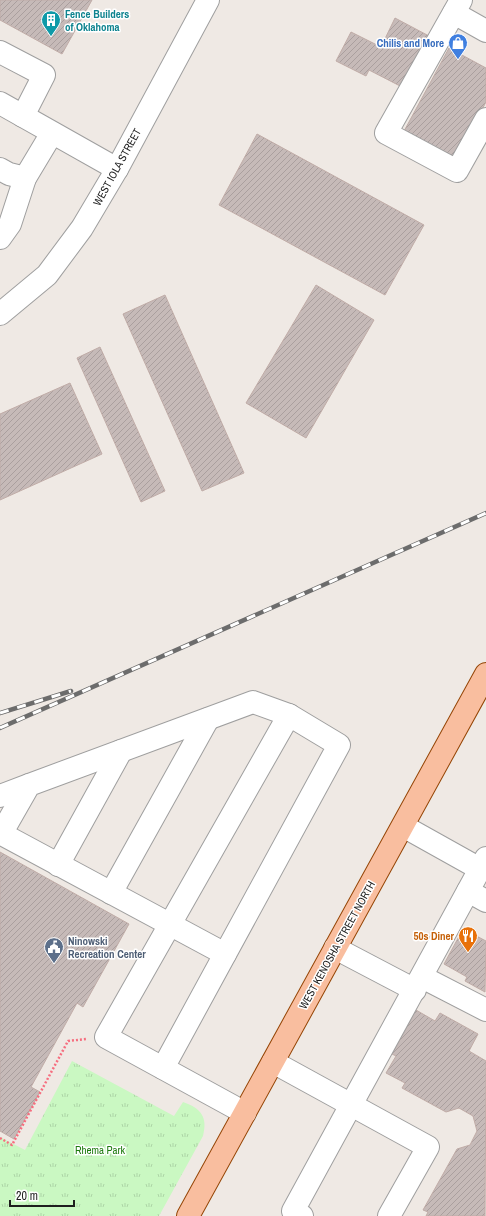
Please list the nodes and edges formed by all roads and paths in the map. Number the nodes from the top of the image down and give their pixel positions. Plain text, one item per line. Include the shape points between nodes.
1 (208, 0) edge
2 (457, 6) edge
3 (486, 31) edge
4 (0, 52) edge
5 (0, 103) edge
6 (23, 116) junction
7 (486, 119) edge
8 (52, 133) junction
9 (117, 168) junction
10 (0, 169) edge
11 (25, 178) junction
12 (0, 238) edge
13 (0, 314) edge
14 (486, 674) edge
15 (289, 715) junction
16 (208, 719) junction
17 (121, 751) junction
18 (29, 786) junction
19 (0, 796) edge
20 (403, 826) junction
21 (0, 834) edge
22 (483, 864) edge
23 (58, 865) junction
24 (111, 893) junction
25 (477, 896) edge
26 (170, 925) junction
27 (336, 948) junction
28 (225, 954) junction
29 (418, 983) junction
30 (486, 1010) edge
31 (106, 1037) junction
32 (273, 1062) junction
33 (163, 1068) junction
34 (352, 1105) junction
35 (245, 1113) junction
36 (0, 1138) edge
37 (188, 1216) edge
38 (302, 1216) edge
39 (389, 1216) edge

1 - 9 street, WEST IOLA STREET
2 - 3 street
2 - 7 street via 386,133 457,171
4 - 6 street via 44,75
5 - 6 street
6 - 8 street
8 - 9 street
8 - 11 street
9 - 13 street, WEST IOLA STREET via 82,228 47,275
10 - 11 street
11 - 12 street via 10,224
14 - 20 main road, WEST KENOSHA STREET NORTH
15 - 16 street via 253,702
15 - 26 street
15 - 28 street via 339,745
16 - 17 street
16 - 24 street
17 - 18 street
17 - 23 street
18 - 19 street
18 - 21 street
20 - 22 street
20 - 27 main road, WEST KENOSHA STREET NORTH
21 - 23 street
22 - 25 street
23 - 24 street
24 - 26 street
25 - 29 street
26 - 28 street
26 - 31 street
27 - 29 street
27 - 32 main road, WEST KENOSHA STREET NORTH
28 - 33 street
29 - 30 street
29 - 34 street
31 - 33 street
31 - 36 path via 68,1040 12,1145
32 - 34 street
32 - 35 main road, WEST KENOSHA STREET NORTH
33 - 35 street
34 - 38 street via 293,1211
34 - 39 street via 428,1147
35 - 37 main road, WEST KENOSHA STREET NORTH

